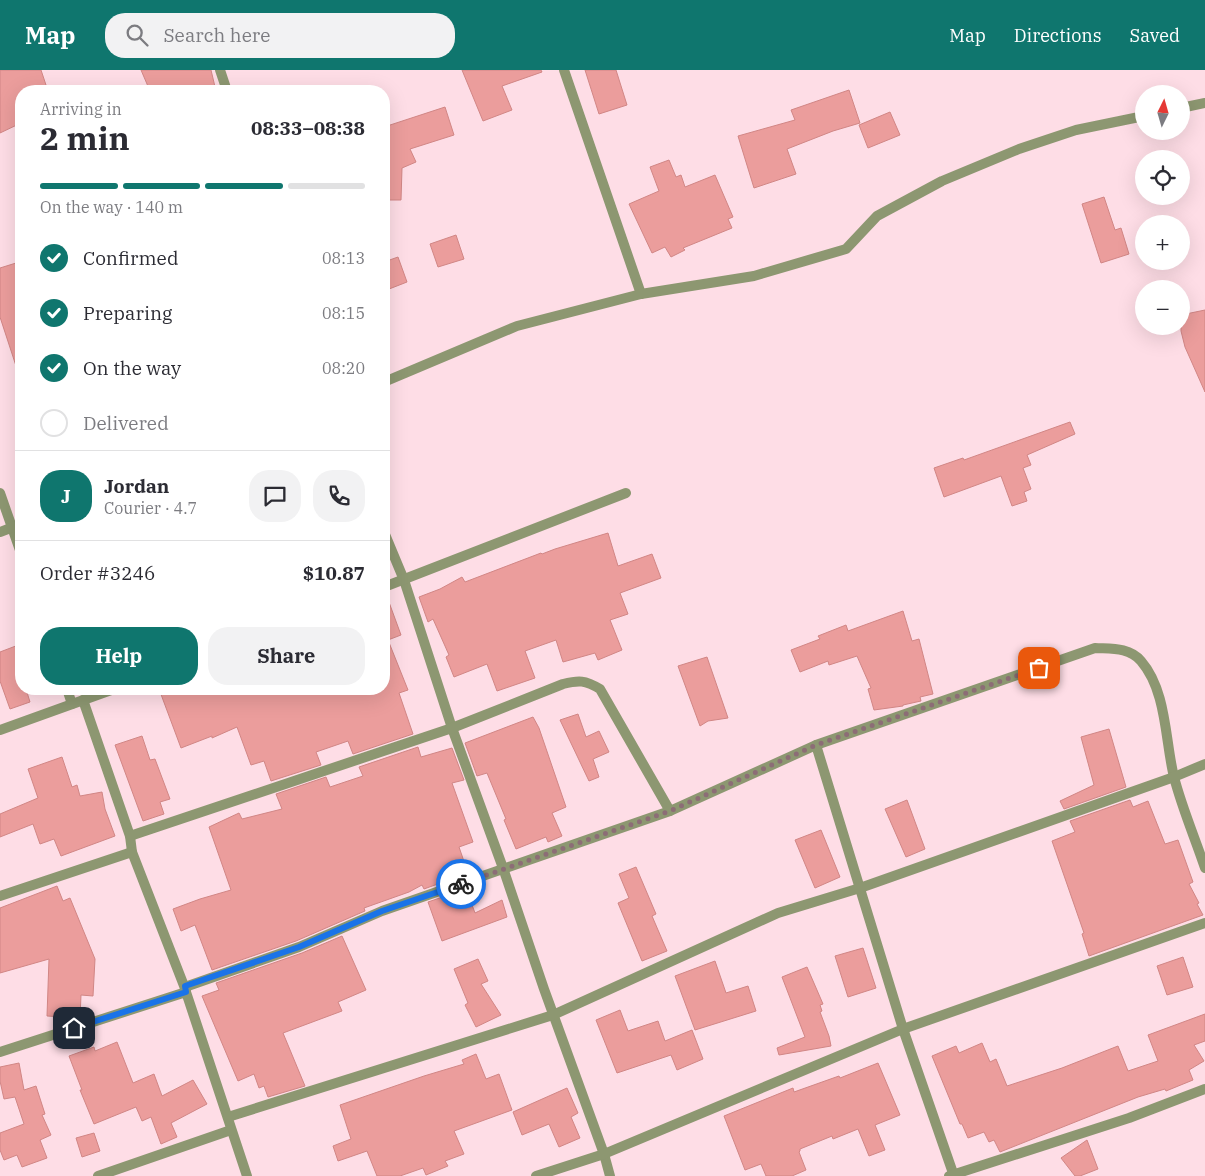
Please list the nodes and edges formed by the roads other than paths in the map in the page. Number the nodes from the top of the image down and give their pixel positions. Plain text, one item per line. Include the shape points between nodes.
1 (220, 70) edge
2 (564, 70) edge
3 (225, 85) edge
4 (1205, 103) edge
5 (1190, 106) edge
6 (1135, 118) edge
7 (641, 294) junction
8 (390, 379) edge
9 (0, 493) edge
10 (626, 493) dead end
11 (15, 521) edge
12 (15, 526) edge
13 (0, 532) edge
14 (390, 546) edge
15 (404, 580) junction
16 (390, 585) edge
17 (69, 695) edge
18 (97, 695) edge
19 (83, 700) junction
20 (72, 704) junction
21 (452, 728) junction
22 (0, 730) edge
23 (816, 745) junction
24 (1205, 764) edge
25 (1174, 777) junction
26 (670, 811) junction
27 (130, 836) junction
28 (132, 852) junction
29 (503, 868) junction
30 (1205, 868) edge
31 (860, 888) junction
32 (0, 896) edge
33 (1205, 923) edge
34 (185, 989) junction
35 (554, 1015) junction
36 (903, 1029) junction
37 (0, 1052) edge
38 (1205, 1089) edge
39 (228, 1117) junction
40 (232, 1130) junction
41 (604, 1154) junction
42 (952, 1175) edge
43 (98, 1176) edge
44 (247, 1176) edge
45 (536, 1176) edge
46 (610, 1176) edge

1 - 3 street
2 - 7 street
4 - 5 street
6 - 7 street via 1076,130 1018,149 942,181 877,216 846,249 754,276
7 - 8 street via 517,326
9 - 11 street
10 - 15 street
12 - 13 street
14 - 15 street
15 - 16 street
15 - 21 street
17 - 20 street
18 - 19 street
19 - 20 street
19 - 27 street
20 - 22 street
21 - 26 street via 562,684 587,682 600,689
21 - 27 street
21 - 29 street
23 - 25 street via 1095,648 1122,649 1140,659 1152,678 1167,728
23 - 26 street
23 - 31 street
24 - 25 street
25 - 30 street
25 - 31 street
26 - 29 street
27 - 28 street
28 - 32 street
28 - 34 street
29 - 34 street via 382,911 299,947
29 - 35 street
31 - 35 street via 778,913
31 - 36 street
33 - 36 street
34 - 37 street
34 - 39 street
35 - 39 street
35 - 41 street
36 - 41 street
36 - 42 street
38 - 42 street via 1129,1118
39 - 40 street
40 - 43 street
40 - 44 street
41 - 45 street
41 - 46 street

